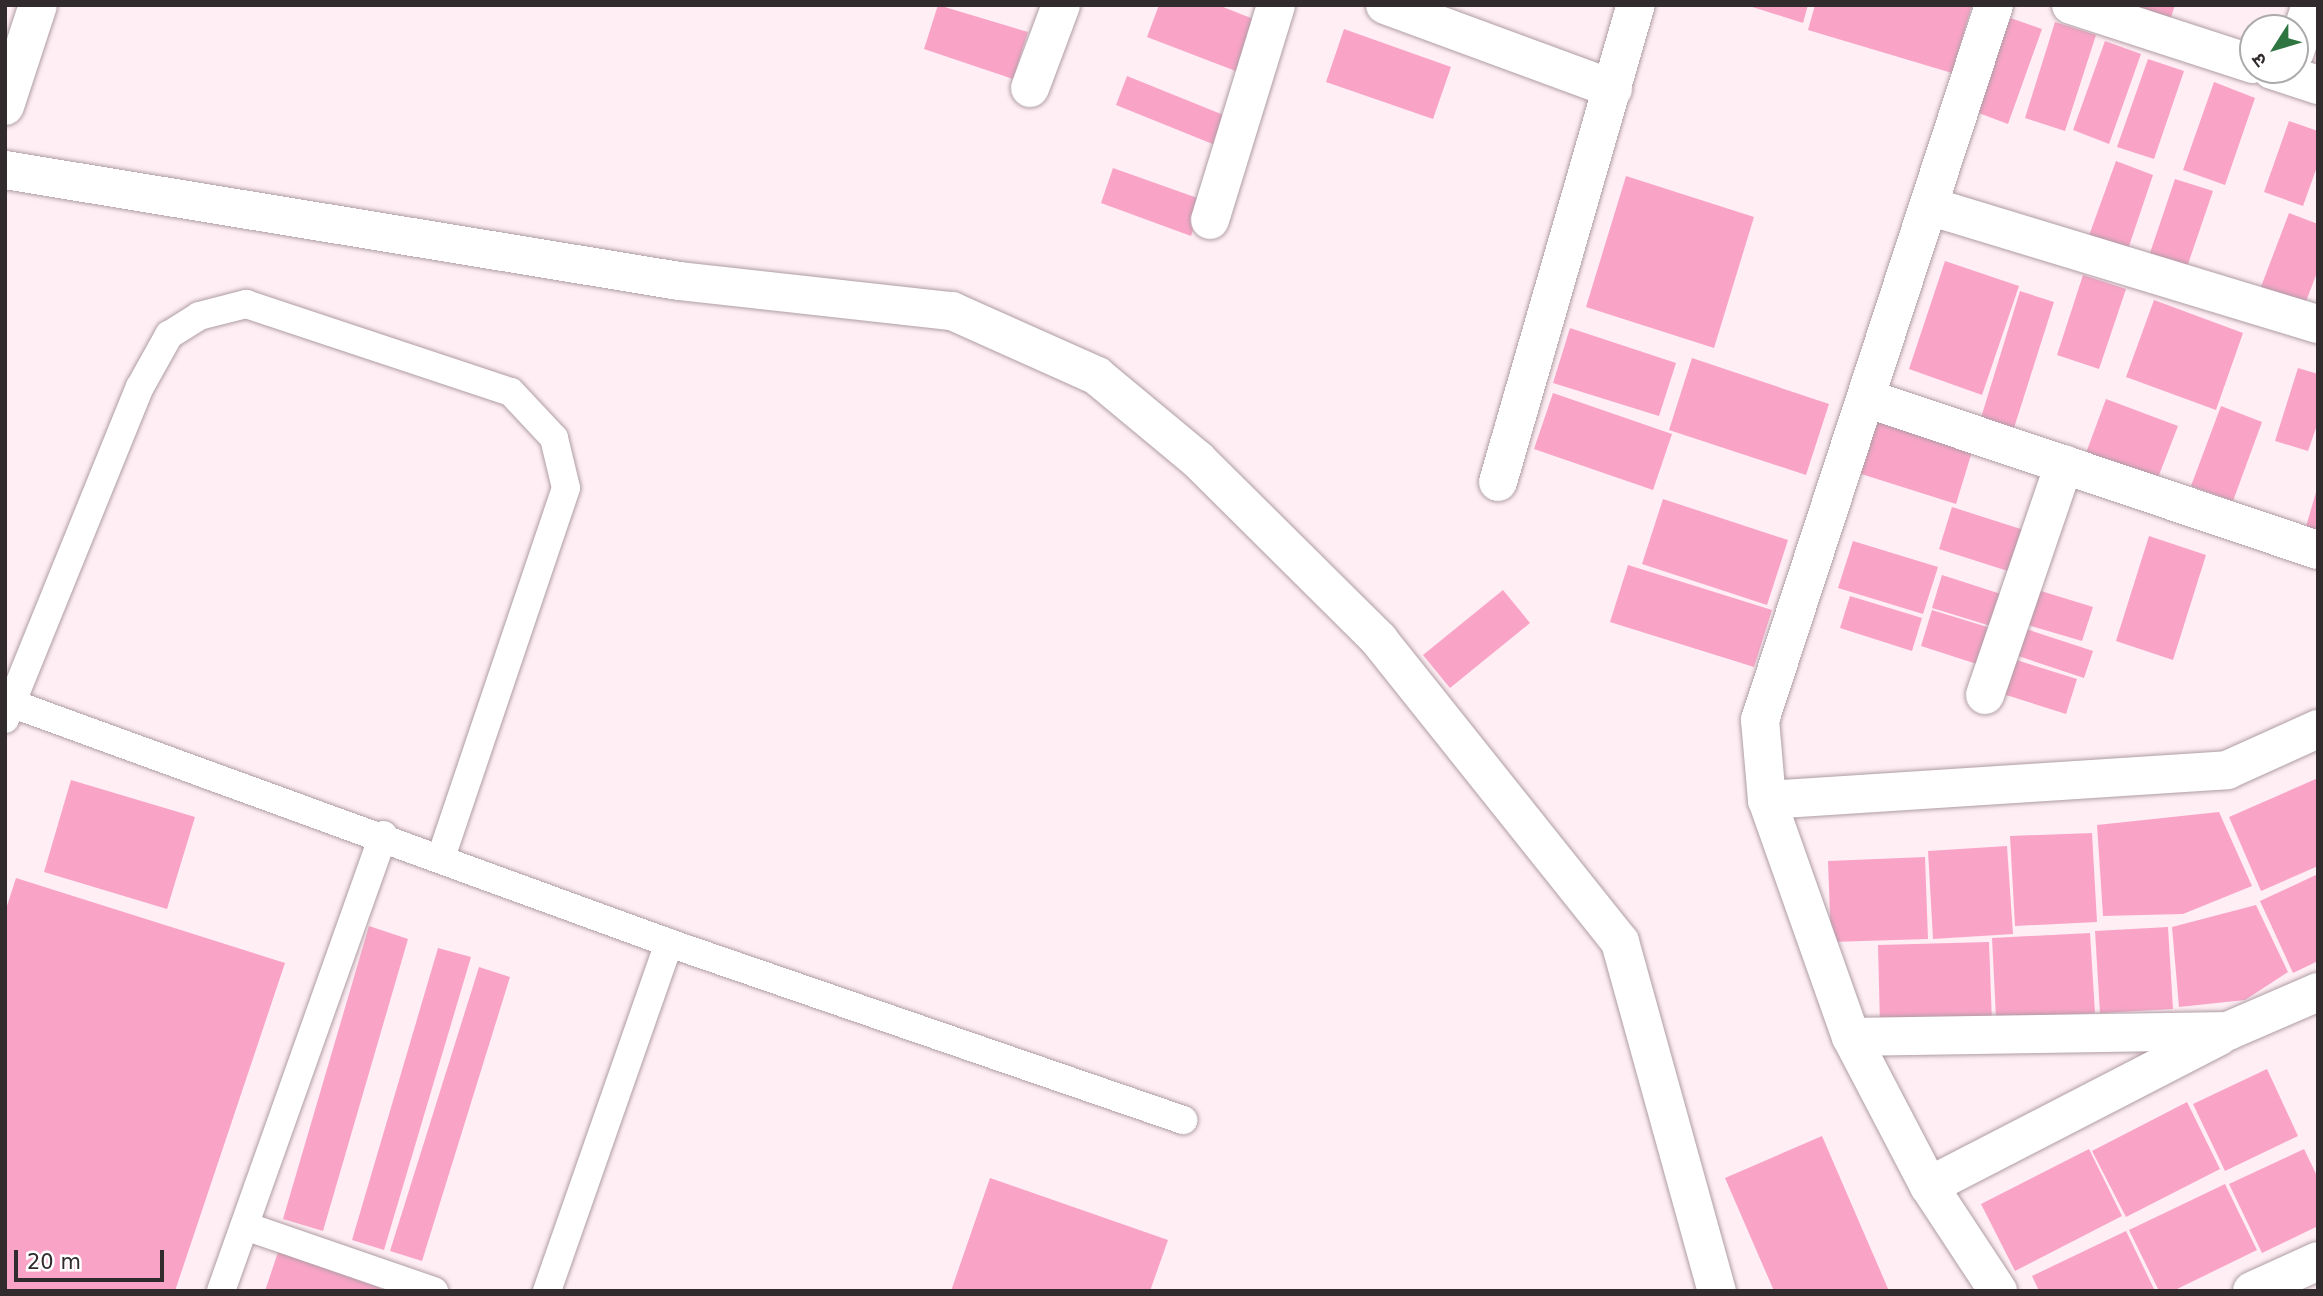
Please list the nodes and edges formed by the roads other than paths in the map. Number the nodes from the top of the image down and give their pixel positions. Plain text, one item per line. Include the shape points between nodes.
1 (38, 5) edge
2 (1061, 5) edge
3 (1276, 5) edge
4 (1385, 5) edge
5 (1636, 5) edge
6 (1994, 5) edge
7 (2071, 5) edge
8 (2239, 55) edge
9 (1030, 88) dead end
10 (1613, 89) junction
11 (5, 106) edge
12 (5, 170) edge
13 (1929, 206) junction
14 (1210, 220) dead end
15 (2318, 324) edge
16 (1866, 398) junction
17 (2064, 464) junction
18 (1498, 482) dead end
19 (2318, 550) edge
20 (1985, 695) dead end
21 (7, 707) edge
22 (2318, 729) edge
23 (1767, 800) junction
24 (383, 835) junction
25 (441, 857) junction
26 (669, 943) junction
27 (2318, 992) edge
28 (2228, 1031) junction
29 (1851, 1037) junction
30 (1183, 1120) dead end
31 (1929, 1186) junction
32 (245, 1226) junction
33 (2318, 1261) edge
34 (221, 1291) edge
35 (434, 1291) edge
36 (547, 1291) edge
37 (1717, 1291) edge
38 (1998, 1291) edge
39 (2252, 1291) edge

1 - 11 street
2 - 9 street
3 - 14 street
4 - 10 street
5 - 10 street
6 - 13 street
7 - 8 street
10 - 18 street
12 - 37 street via 679,281 952,311 1097,376 1198,460 1379,640 1620,942
13 - 15 street
13 - 16 street
16 - 17 street
16 - 23 street via 1760,720
17 - 19 street
17 - 20 street
21 - 24 lane
21 - 25 lane via 140,387 169,335 199,316 246,304 511,392 554,438 566,488
22 - 23 street via 2227,770
23 - 29 street
24 - 25 lane
24 - 32 lane
25 - 26 lane
26 - 30 lane
26 - 36 lane
27 - 28 street
28 - 29 street
28 - 31 street
29 - 31 street
31 - 38 street
32 - 34 lane
32 - 35 lane
33 - 39 street

